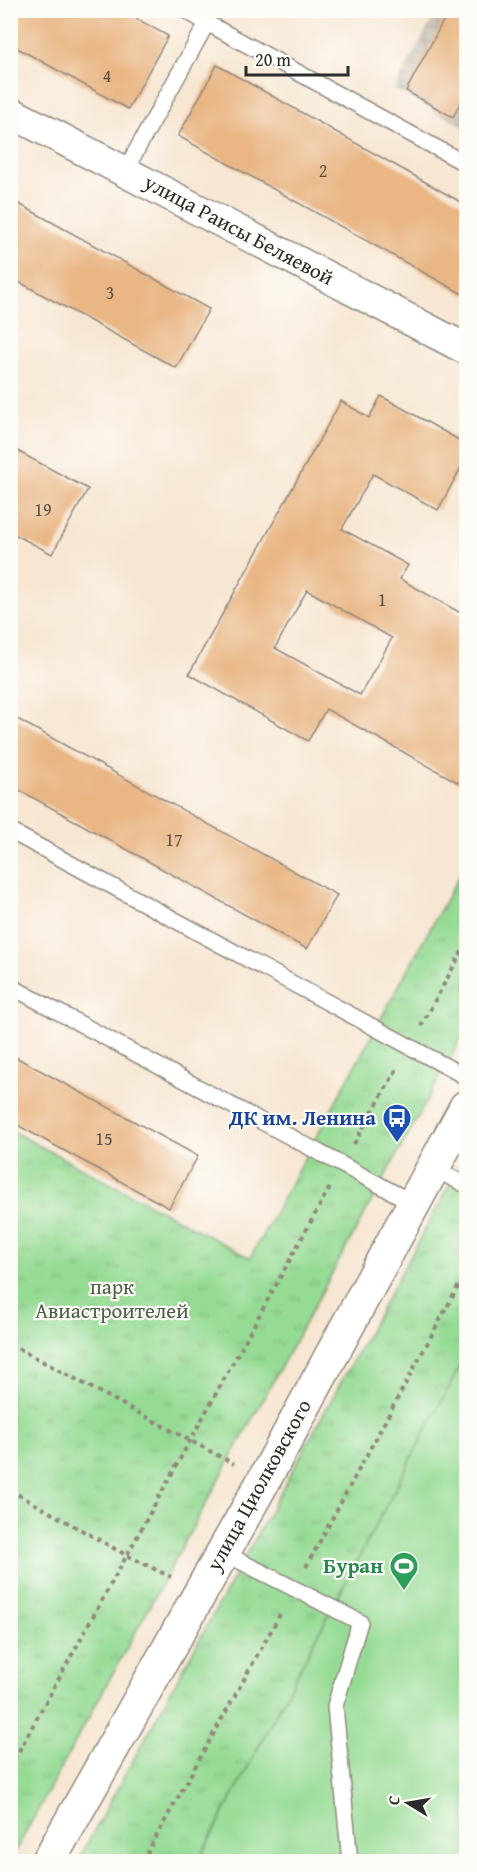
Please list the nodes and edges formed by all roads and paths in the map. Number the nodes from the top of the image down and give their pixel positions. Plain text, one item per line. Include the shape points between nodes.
1 (185, 10) edge
2 (207, 23) junction
3 (10, 112) edge
4 (466, 164) edge
5 (125, 171) junction
6 (466, 349) edge
7 (10, 831) edge
8 (466, 944) edge
9 (10, 986) edge
10 (409, 1047) junction
11 (466, 1077) edge
12 (466, 1107) edge
13 (342, 1165) junction
14 (432, 1168) junction
15 (466, 1185) edge
16 (413, 1203) junction
17 (10, 1344) edge
18 (190, 1440) junction
19 (264, 1480) junction
20 (10, 1490) edge
21 (222, 1552) junction
22 (126, 1555) junction
23 (200, 1592) junction
24 (10, 1767) edge
25 (48, 1862) edge
26 (350, 1862) edge

1 - 2 lane
2 - 4 lane
2 - 5 lane
3 - 5 street, улица Раисы Беляевой
5 - 6 street, улица Раисы Беляевой
7 - 10 lane
8 - 10 path
9 - 13 lane
10 - 11 lane
10 - 13 path
12 - 14 street, улица Циолковского
13 - 16 lane
13 - 18 path
14 - 15 lane
14 - 16 street, улица Циолковского
16 - 19 street, улица Циолковского
17 - 18 path
18 - 19 path
18 - 22 path
19 - 21 street, улица Циолковского
20 - 22 path
21 - 23 street, улица Циолковского
21 - 26 lane via 360,1622 335,1707
22 - 23 path
22 - 24 path
23 - 25 street, улица Циолковского

